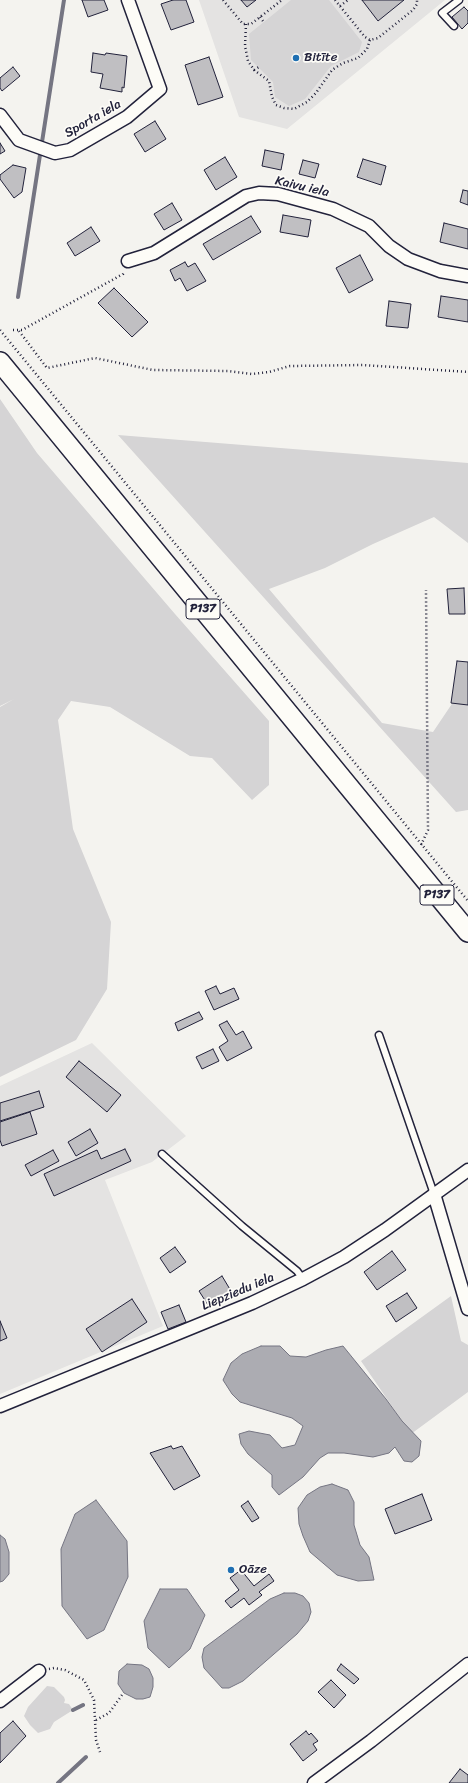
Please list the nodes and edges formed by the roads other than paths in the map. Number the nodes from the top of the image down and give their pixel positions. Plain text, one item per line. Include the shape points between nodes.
1 (128, 0) edge
2 (459, 0) edge
3 (454, 26) dead end
4 (0, 115) edge
5 (128, 261) road end
6 (468, 276) edge
7 (0, 362) edge
8 (468, 932) edge
9 (380, 1035) dead end
10 (162, 1154) dead end
11 (468, 1170) edge
12 (434, 1194) junction
13 (303, 1279) junction
14 (468, 1309) edge
15 (0, 1406) edge
16 (468, 1664) edge
17 (39, 1671) road end
18 (0, 1701) edge
19 (314, 1783) edge

1 - 4 street, Sporta iela via 160,89 127,117 70,150 55,153 19,140
2 - 3 lane via 442,13
5 - 6 street, Kaivu iela via 154,253 246,196 259,193 278,194 333,209 369,226 389,246 408,259 440,271
7 - 8 main road, P137
9 - 12 lane
10 - 13 lane via 242,1226 297,1271
11 - 12 street, Liepziedu iela
12 - 13 street, Liepziedu iela via 344,1257
12 - 14 street
13 - 15 street, Liepziedu iela via 252,1303
16 - 19 street via 371,1742
17 - 18 street

